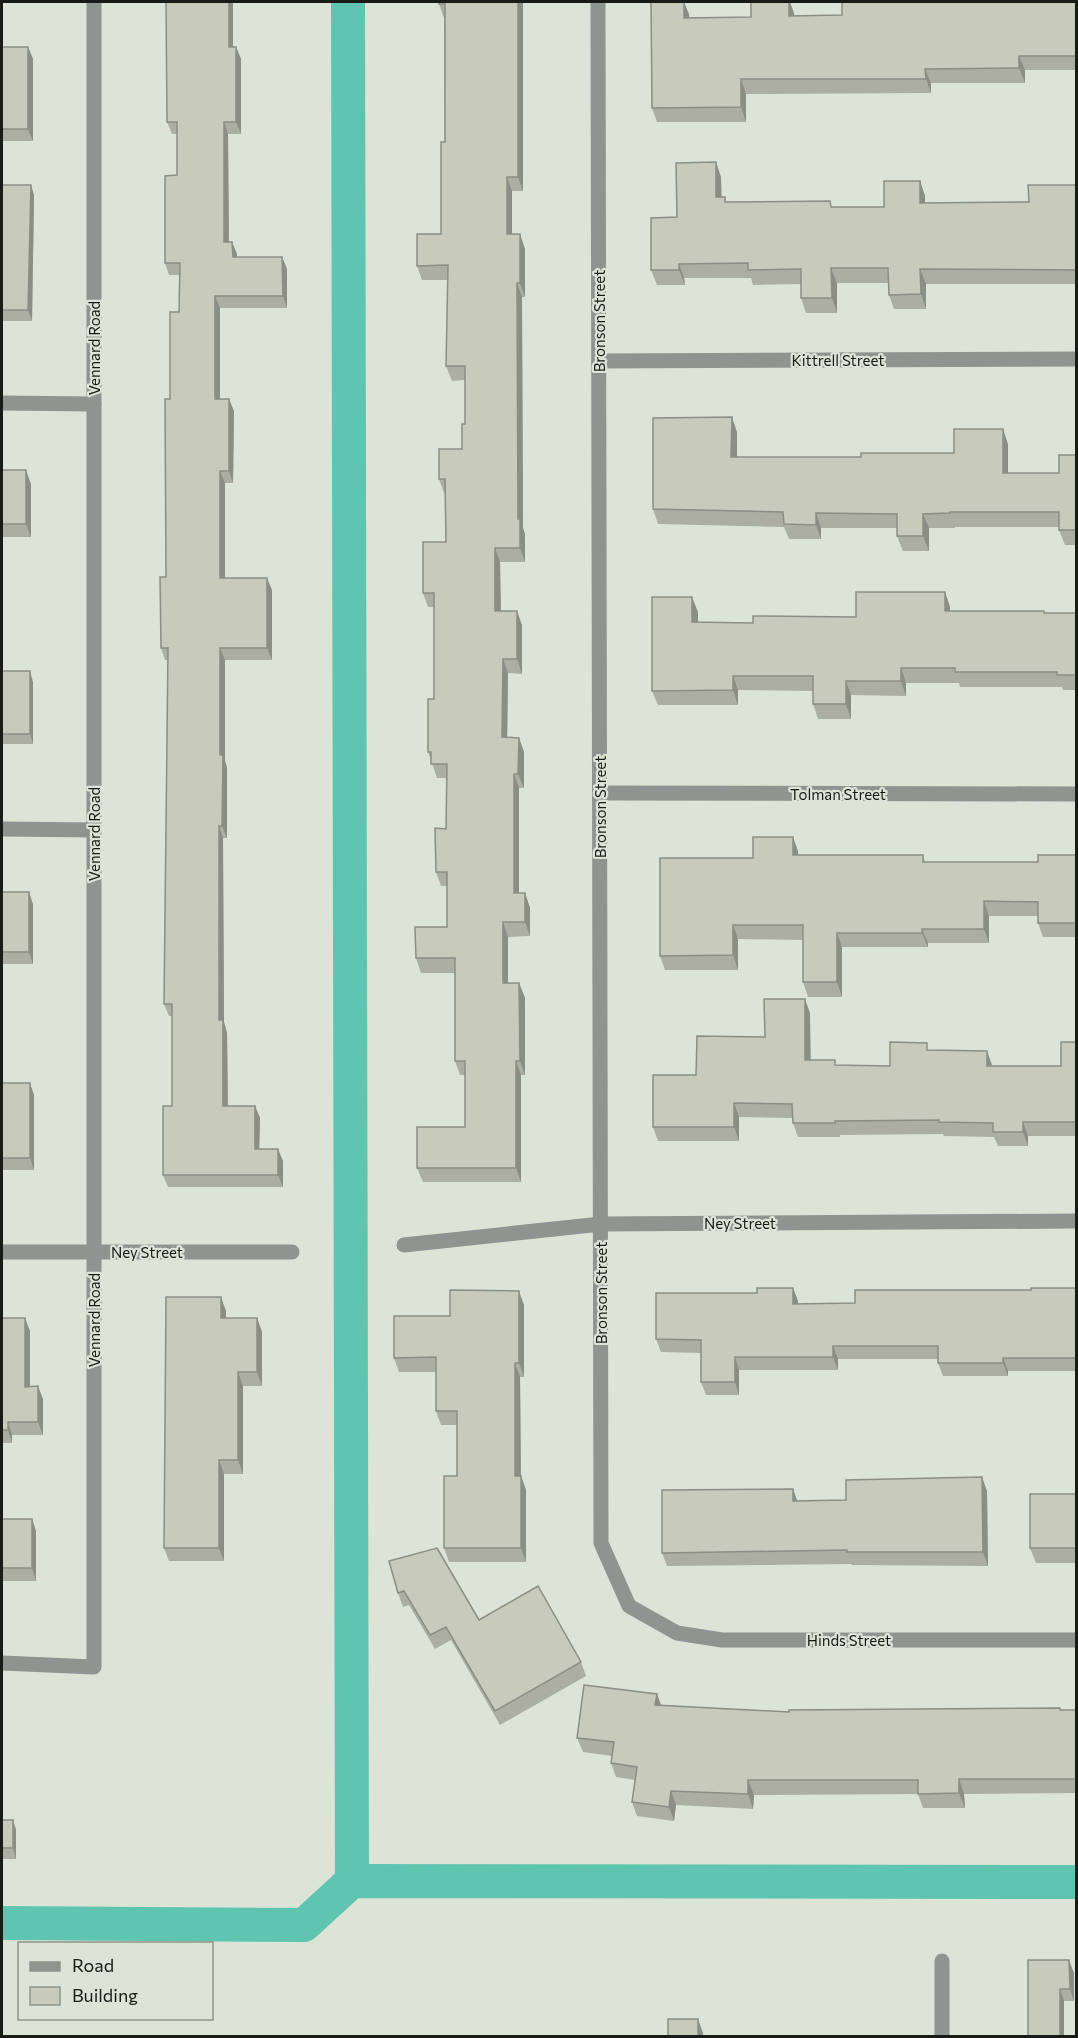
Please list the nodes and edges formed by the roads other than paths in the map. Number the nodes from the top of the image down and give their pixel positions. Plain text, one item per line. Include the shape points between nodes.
1 (94, 2) edge
2 (598, 2) edge
3 (1077, 359) edge
4 (599, 361) junction
5 (2, 403) edge
6 (94, 404) junction
7 (600, 793) junction
8 (1077, 794) edge
9 (2, 830) edge
10 (94, 830) junction
11 (1077, 1221) edge
12 (601, 1224) junction
13 (404, 1245) dead end
14 (2, 1252) edge
15 (94, 1252) junction
16 (292, 1252) dead end
17 (629, 1606) joint
18 (1077, 1640) edge
19 (2, 1662) edge
20 (942, 1961) dead end
21 (942, 2037) edge

1 - 6 street, Vennard Road
2 - 4 street, Bronson Street
3 - 4 street, Kittrell Street
4 - 7 street, Bronson Street
5 - 6 street
6 - 10 street, Vennard Road
7 - 8 street, Tolman Street
7 - 12 street, Bronson Street
9 - 10 street
10 - 15 street, Vennard Road
11 - 12 street, Ney Street
12 - 13 street, Ney Street
12 - 17 street, Bronson Street via 601,1543
14 - 15 street, Ney Street
15 - 16 street, Ney Street
15 - 19 street, Vennard Road via 94,1667
17 - 18 street, Hinds Street via 677,1633 722,1640
20 - 21 street

